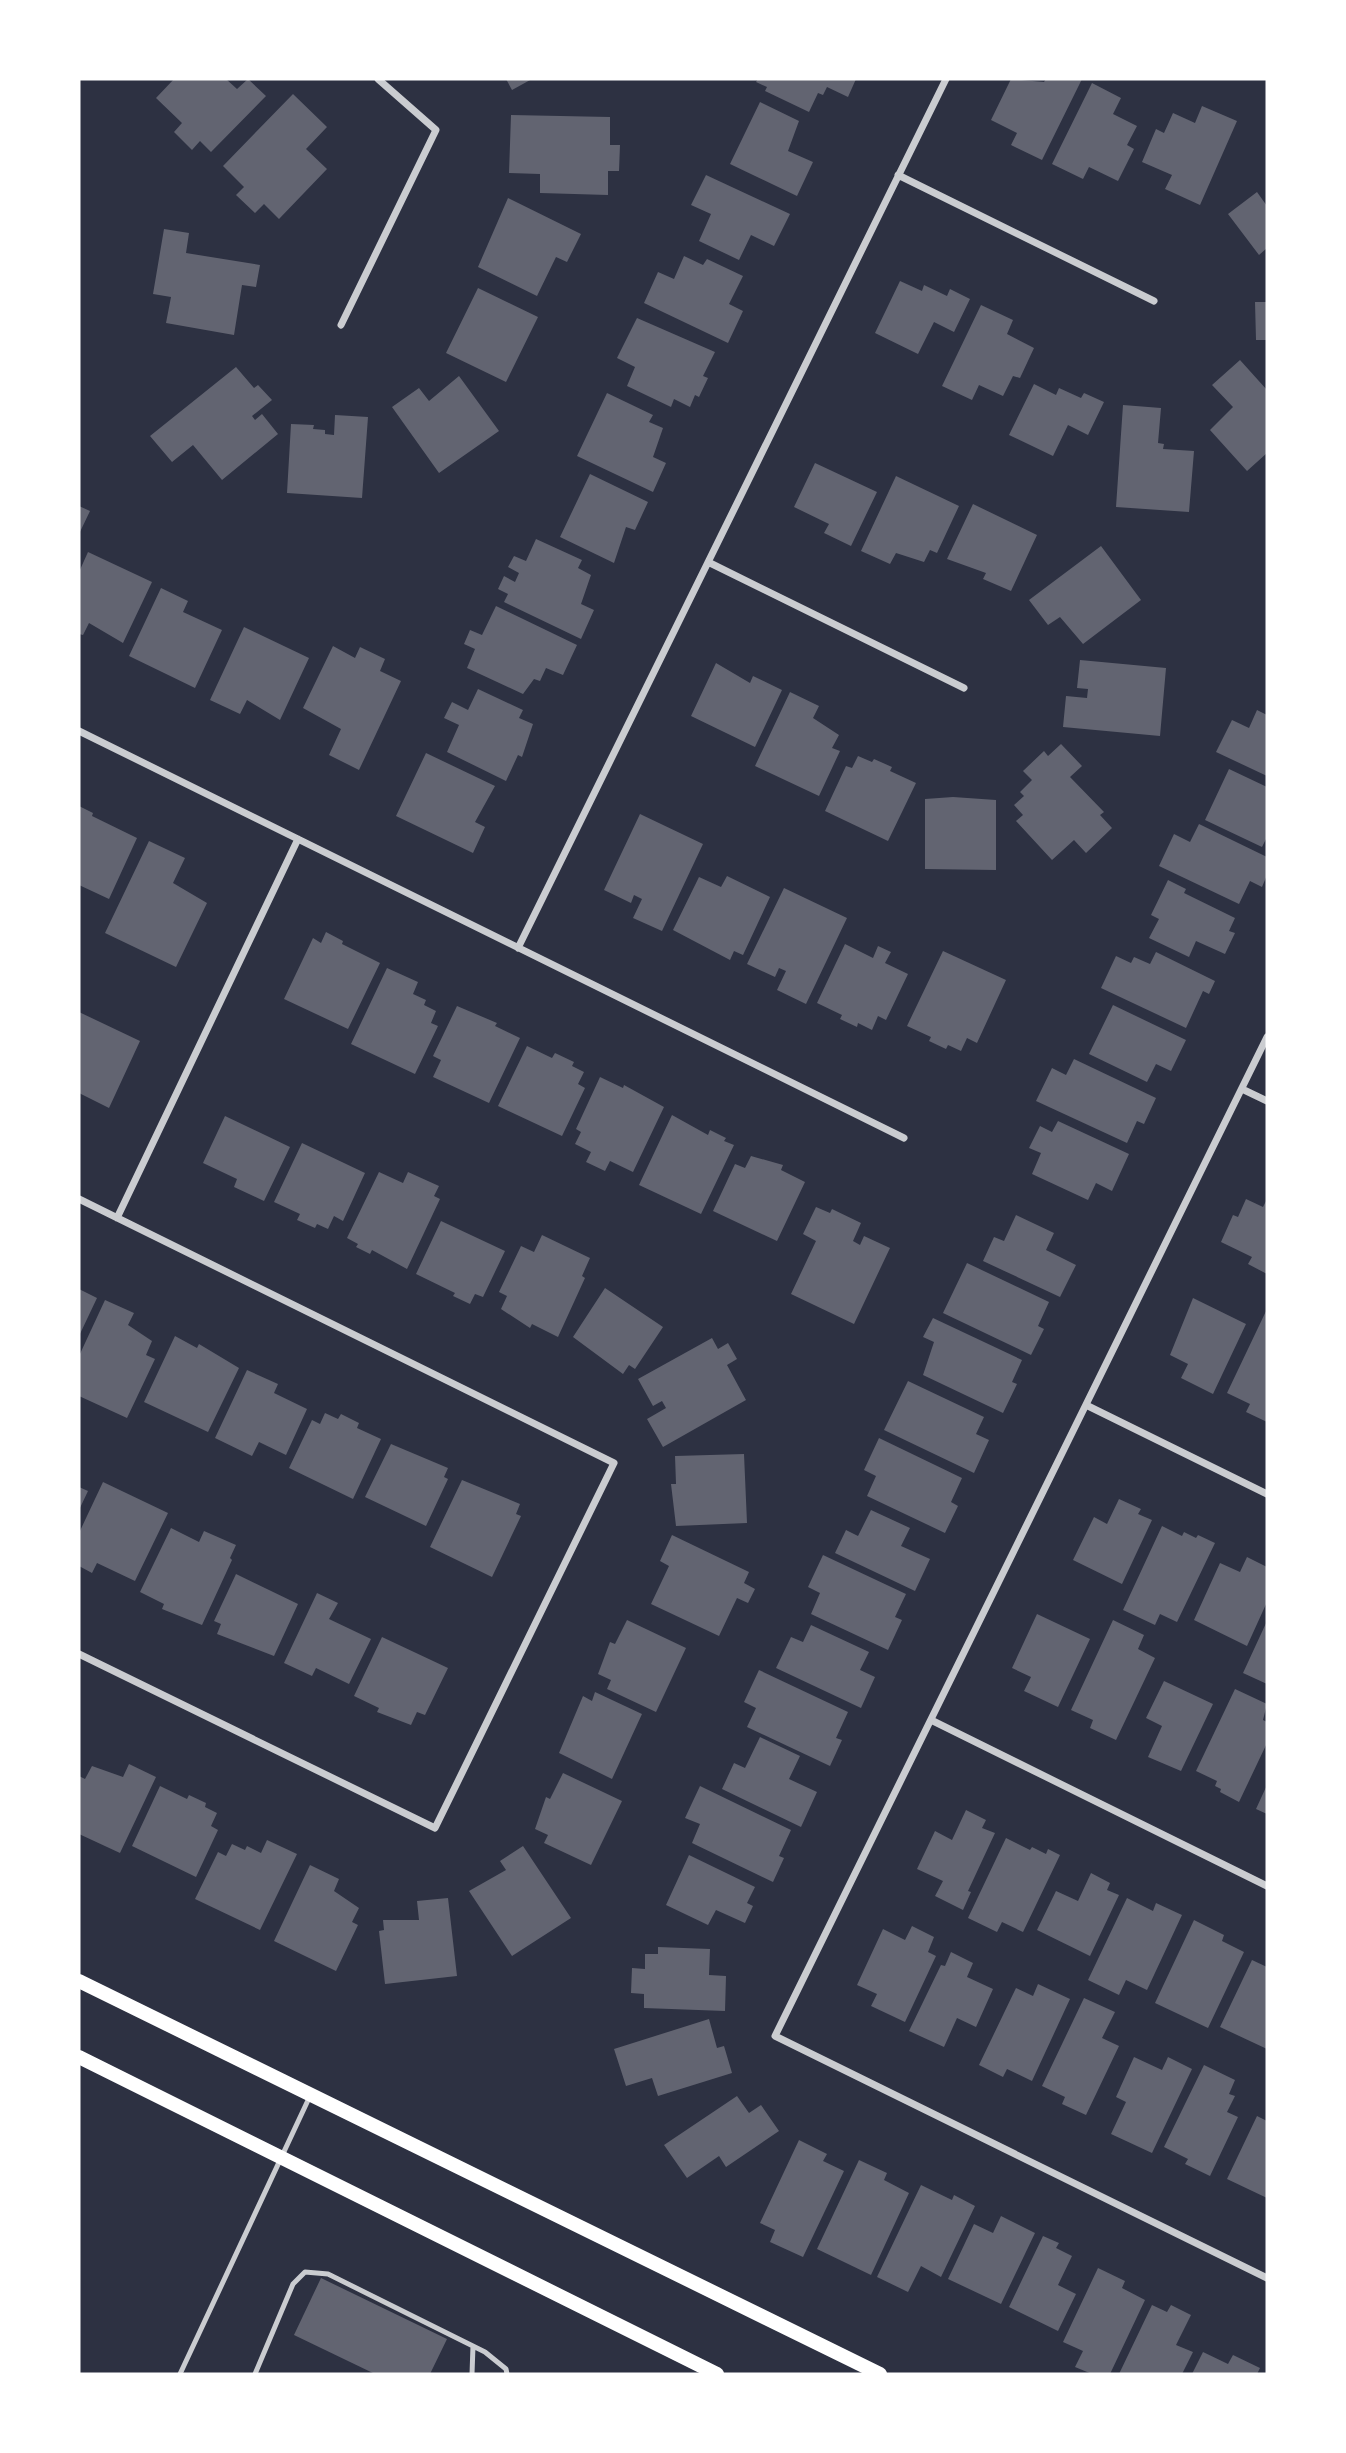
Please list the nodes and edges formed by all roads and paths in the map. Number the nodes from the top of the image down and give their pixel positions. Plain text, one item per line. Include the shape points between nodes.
1 (378, 79) edge
2 (946, 79) edge
3 (898, 175) junction
4 (1154, 301) dead end
5 (341, 325) dead end
6 (708, 562) junction
7 (964, 688) dead end
8 (79, 731) edge
9 (298, 839) junction
10 (518, 948) junction
11 (1267, 1037) edge
12 (1242, 1089) junction
13 (1267, 1101) edge
14 (904, 1138) dead end
15 (79, 1199) edge
16 (117, 1218) junction
17 (1086, 1405) junction
18 (1267, 1494) edge
19 (79, 1654) edge
20 (931, 1720) junction
21 (1267, 1886) edge
22 (79, 1981) edge
23 (79, 2057) edge
24 (310, 2096) junction
25 (282, 2158) junction
26 (1267, 2278) edge
27 (473, 2346) junction
28 (180, 2374) edge
29 (255, 2374) edge
30 (472, 2374) edge
31 (507, 2374) edge
32 (717, 2374) edge
33 (880, 2374) edge

1 - 5 street via 436,130
2 - 3 street
3 - 4 street
3 - 6 street
6 - 7 street
6 - 10 street
8 - 9 street
9 - 10 street
9 - 16 street
10 - 14 street
11 - 12 street
12 - 13 street
12 - 17 street
15 - 16 street
16 - 19 street via 614,1463 435,1828
17 - 18 street
17 - 20 street
20 - 21 street
20 - 26 street via 775,2036
22 - 24 main road
23 - 25 main road
24 - 25 lane
24 - 33 main road
25 - 28 lane
25 - 32 main road
27 - 29 lane via 328,2274 305,2272 293,2284
27 - 30 lane
27 - 31 lane

